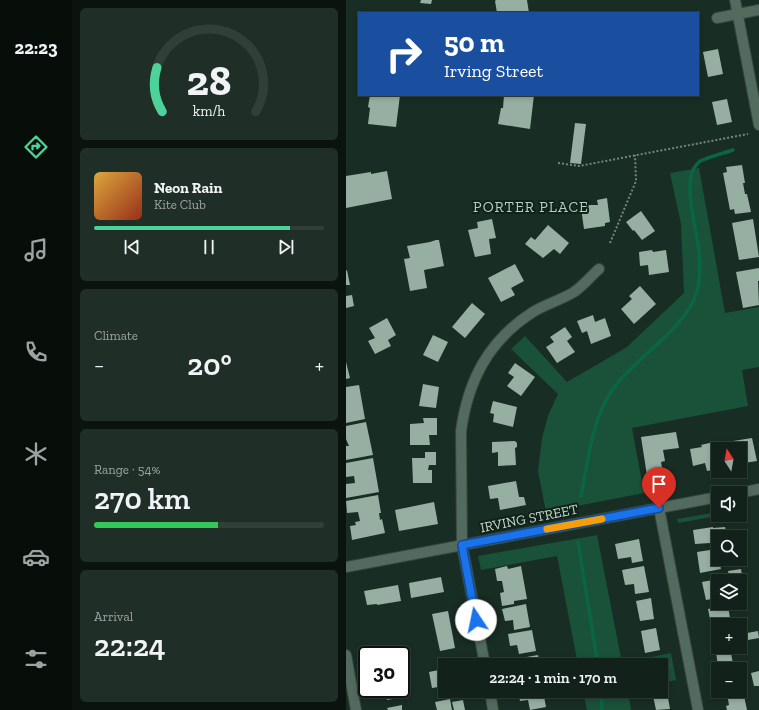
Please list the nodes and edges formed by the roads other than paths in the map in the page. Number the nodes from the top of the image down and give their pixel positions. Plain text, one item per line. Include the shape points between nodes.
1 (735, 0) edge
2 (759, 10) edge
3 (737, 14) junction
4 (717, 18) dead end
5 (759, 125) edge
6 (599, 269) dead end
7 (759, 489) edge
8 (747, 492) edge
9 (711, 498) edge
10 (659, 508) junction
11 (462, 545) junction
12 (346, 567) edge
13 (346, 658) edge
14 (484, 658) edge
15 (491, 698) edge
16 (356, 710) edge
17 (493, 710) edge
18 (698, 710) edge

1 - 3 street
2 - 3 street
3 - 4 street
3 - 5 street
6 - 11 street via 575,291 534,312 514,327 489,353 478,372 469,391 461,431
7 - 8 street
9 - 10 street, IRVING STREET
10 - 11 street, IRVING STREET
10 - 18 street
11 - 12 street, IRVING STREET
11 - 14 street
13 - 16 street
15 - 17 street

